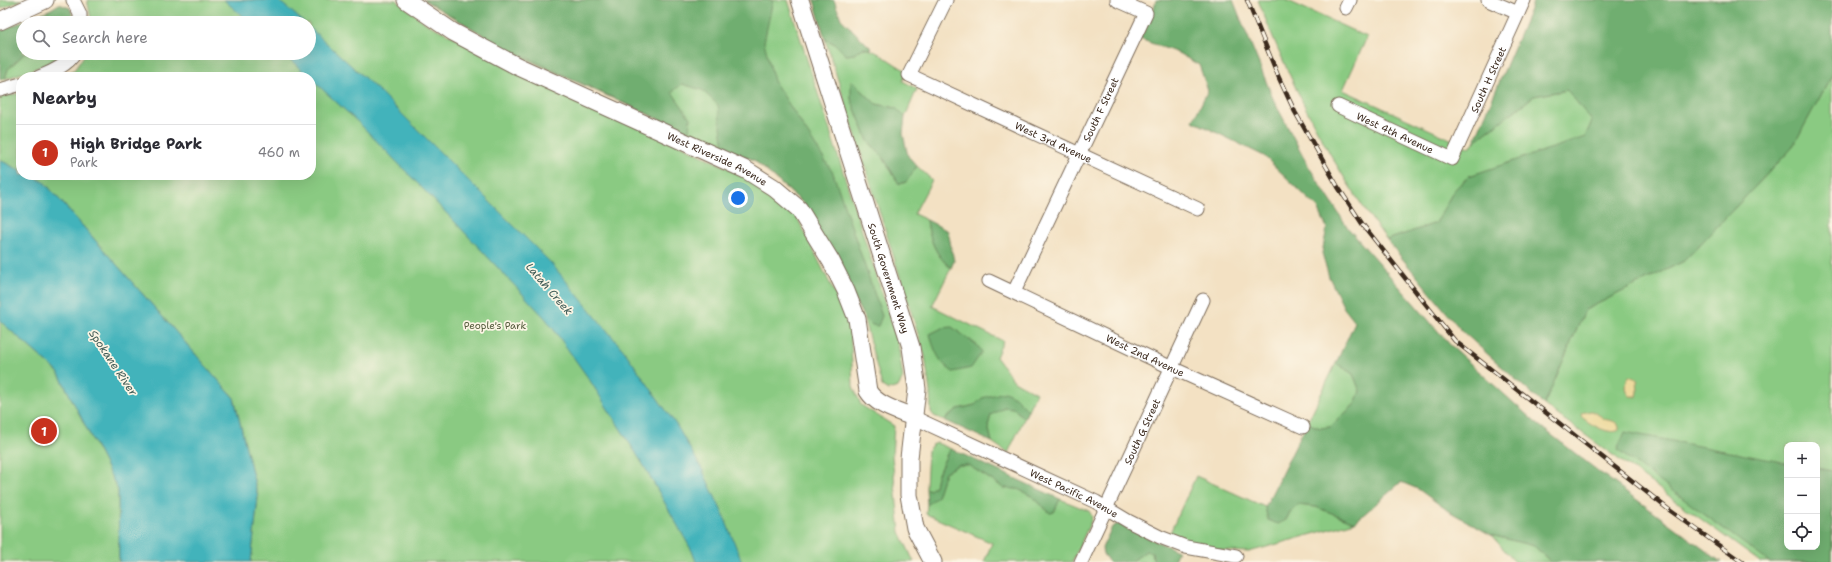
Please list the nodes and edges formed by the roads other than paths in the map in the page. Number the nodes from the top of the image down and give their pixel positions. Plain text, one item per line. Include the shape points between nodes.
1 (45, 0) edge
2 (74, 0) edge
3 (406, 0) edge
4 (800, 0) edge
5 (946, 0) edge
6 (1117, 0) edge
7 (1488, 0) edge
8 (1524, 0) edge
9 (1518, 14) junction
10 (80, 16) edge
11 (0, 21) edge
12 (68, 60) edge
13 (52, 72) edge
14 (16, 85) edge
15 (0, 90) edge
16 (1338, 106) dead end
17 (1080, 155) junction
18 (1452, 159) joint
19 (1198, 209) dead end
20 (989, 281) dead end
21 (1014, 292) junction
22 (1203, 300) dead end
23 (1172, 368) junction
24 (914, 418) junction
25 (1303, 427) dead end
26 (1106, 508) junction
27 (1236, 556) dead end
28 (933, 562) edge
29 (1081, 562) edge

1 - 11 main road
2 - 10 street
3 - 24 main road, West Riverside Avenue via 453,32 517,66 746,170 773,187 799,209 846,291 857,320 868,391 871,396
4 - 24 main road, South Government Way via 911,347 917,389
5 - 17 street, West 3rd Avenue via 909,76
6 - 17 street, South F Street via 1146,13
7 - 9 street
8 - 9 street, South H Street
9 - 18 street, South H Street
12 - 13 street
14 - 15 street
16 - 18 street, West 4th Avenue
17 - 19 street, West 3rd Avenue
17 - 21 street, South F Street
20 - 21 street, West 2nd Avenue
21 - 23 street, West 2nd Avenue
22 - 23 street, South G Street
23 - 25 street, West 2nd Avenue
23 - 26 street, South G Street
24 - 26 street, West Pacific Avenue
24 - 28 main road, South Government Way via 909,458 909,495 915,528
26 - 27 street, West Pacific Avenue via 1154,534 1186,547
26 - 29 street, South G Street

